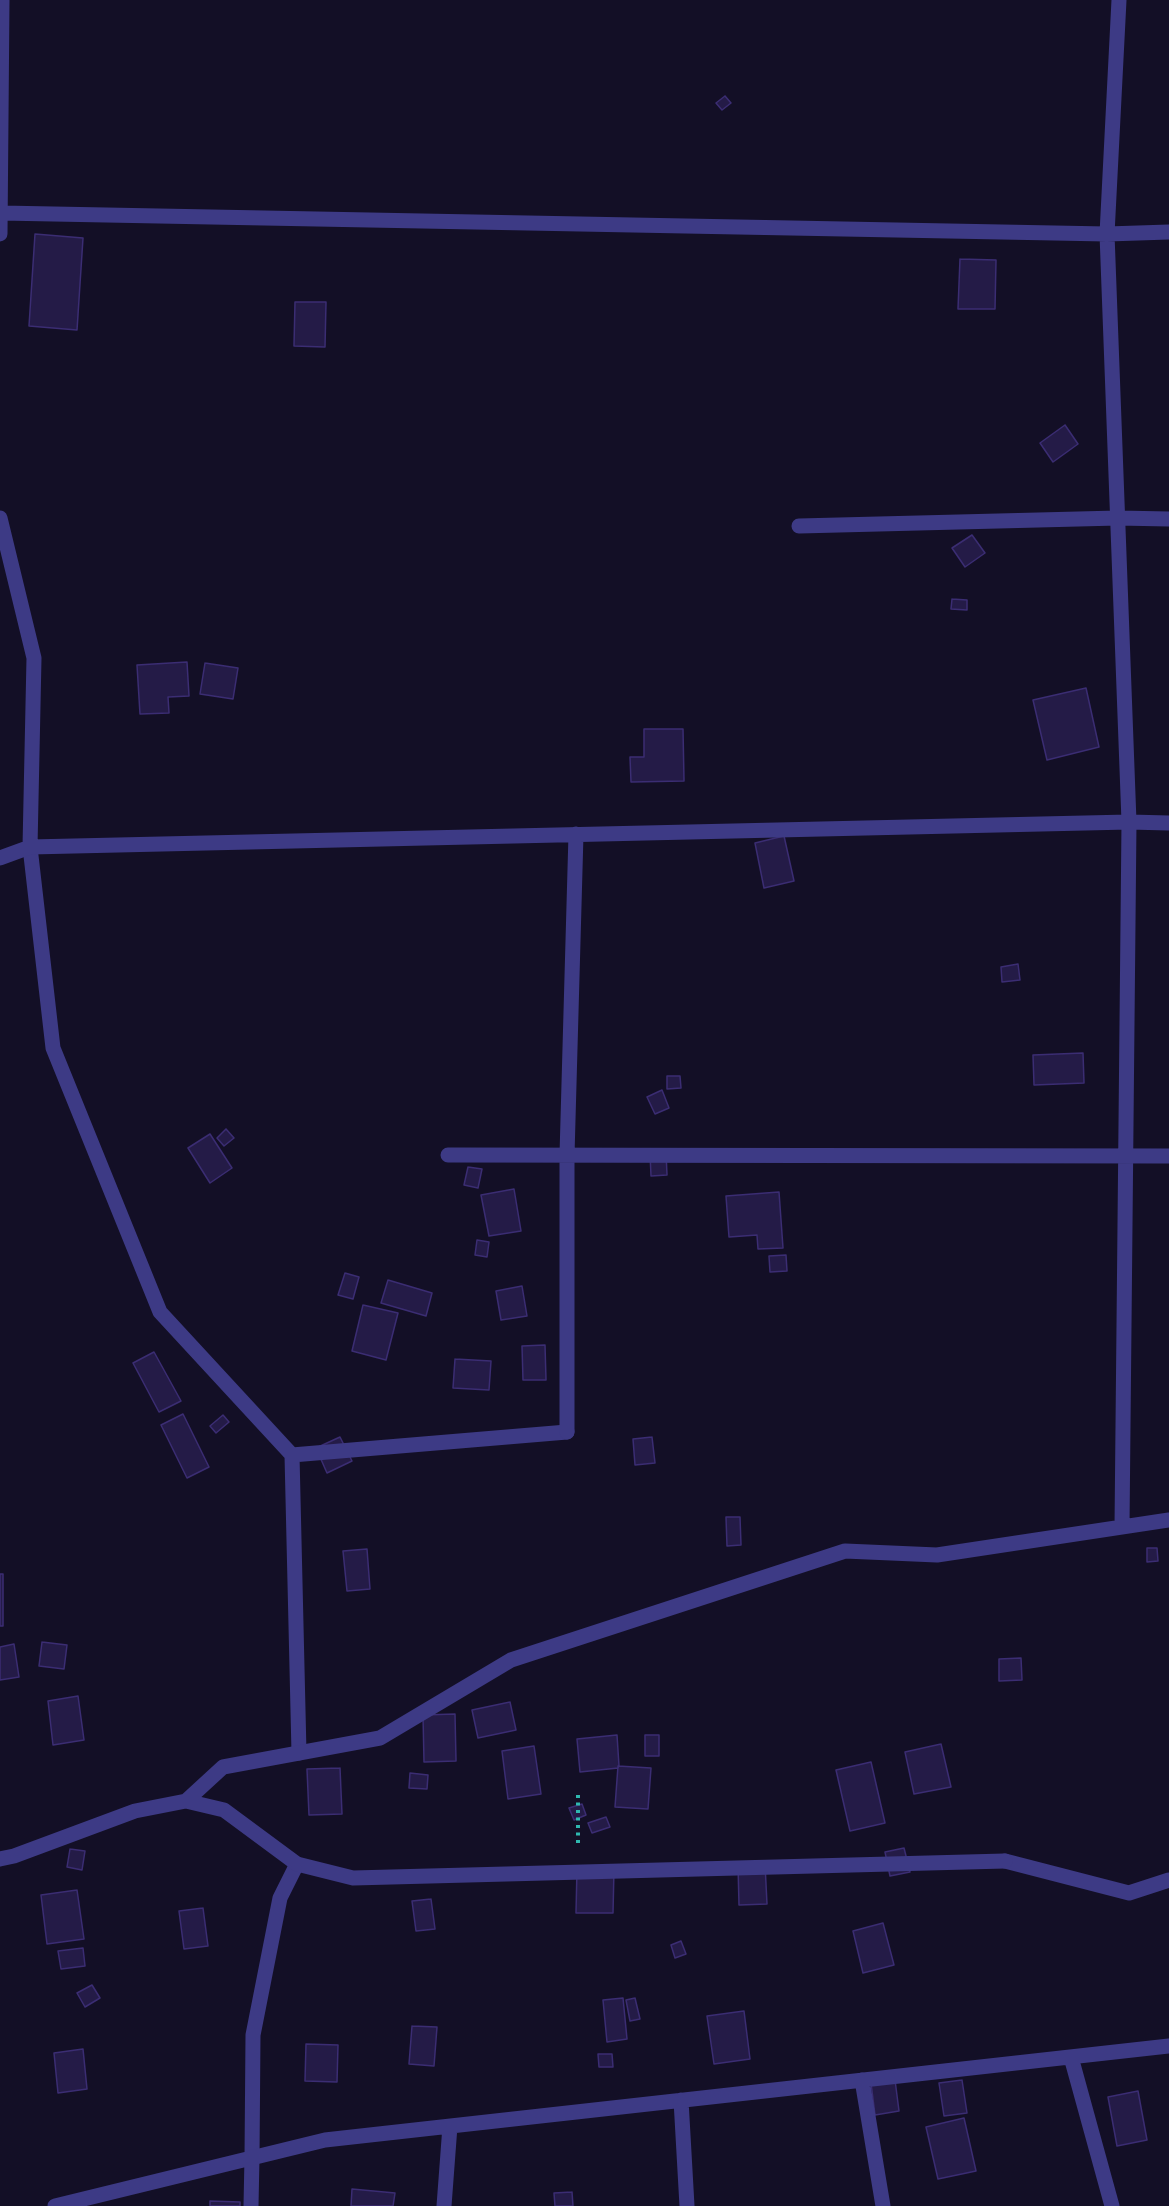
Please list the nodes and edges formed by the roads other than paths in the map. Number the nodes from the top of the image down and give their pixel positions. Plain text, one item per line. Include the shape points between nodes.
1 (2, 0) edge
2 (1119, 0) edge
3 (1, 213) edge
4 (1169, 232) edge
5 (0, 234) edge
6 (1107, 234) junction
7 (0, 518) edge
8 (1118, 518) junction
9 (1169, 519) edge
10 (799, 526) dead end
11 (1129, 822) junction
12 (1169, 823) edge
13 (576, 834) junction
14 (30, 847) junction
15 (0, 858) edge
16 (448, 1155) dead end
17 (567, 1155) junction
18 (1126, 1156) junction
19 (1169, 1156) edge
20 (292, 1455) junction
21 (1169, 1520) edge
22 (1122, 1526) junction
23 (299, 1753) junction
24 (186, 1801) junction
25 (0, 1859) edge
26 (297, 1864) junction
27 (1169, 1880) edge
28 (1169, 2046) edge
29 (1071, 2057) junction
30 (862, 2080) junction
31 (681, 2100) junction
32 (450, 2126) junction
33 (252, 2157) junction
34 (55, 2206) edge
35 (251, 2206) edge
36 (444, 2206) edge
37 (687, 2206) edge
38 (883, 2206) edge
39 (1112, 2206) edge

1 - 3 street
2 - 6 street
3 - 5 street
3 - 6 street
4 - 6 street
6 - 8 street
7 - 14 street via 34,658
8 - 9 street
8 - 10 street
8 - 11 street
11 - 12 street
11 - 13 street
11 - 18 street
13 - 14 street
13 - 17 street
14 - 15 street
14 - 20 street via 53,1048 160,1312
16 - 17 street
17 - 18 street
17 - 20 street via 567,1432
18 - 19 street
18 - 22 street
20 - 23 street
21 - 22 street
22 - 23 street via 937,1555 845,1551 510,1660 380,1738
23 - 24 street via 223,1767
24 - 25 street via 135,1811
24 - 26 street via 224,1810
26 - 27 street via 353,1878 1005,1861 1129,1893
26 - 33 street via 280,1898 253,2035
28 - 29 street
29 - 30 street
29 - 39 street
30 - 31 street
30 - 38 street
31 - 32 street
31 - 37 street
32 - 33 street via 325,2140
32 - 36 street
33 - 34 street
33 - 35 street

